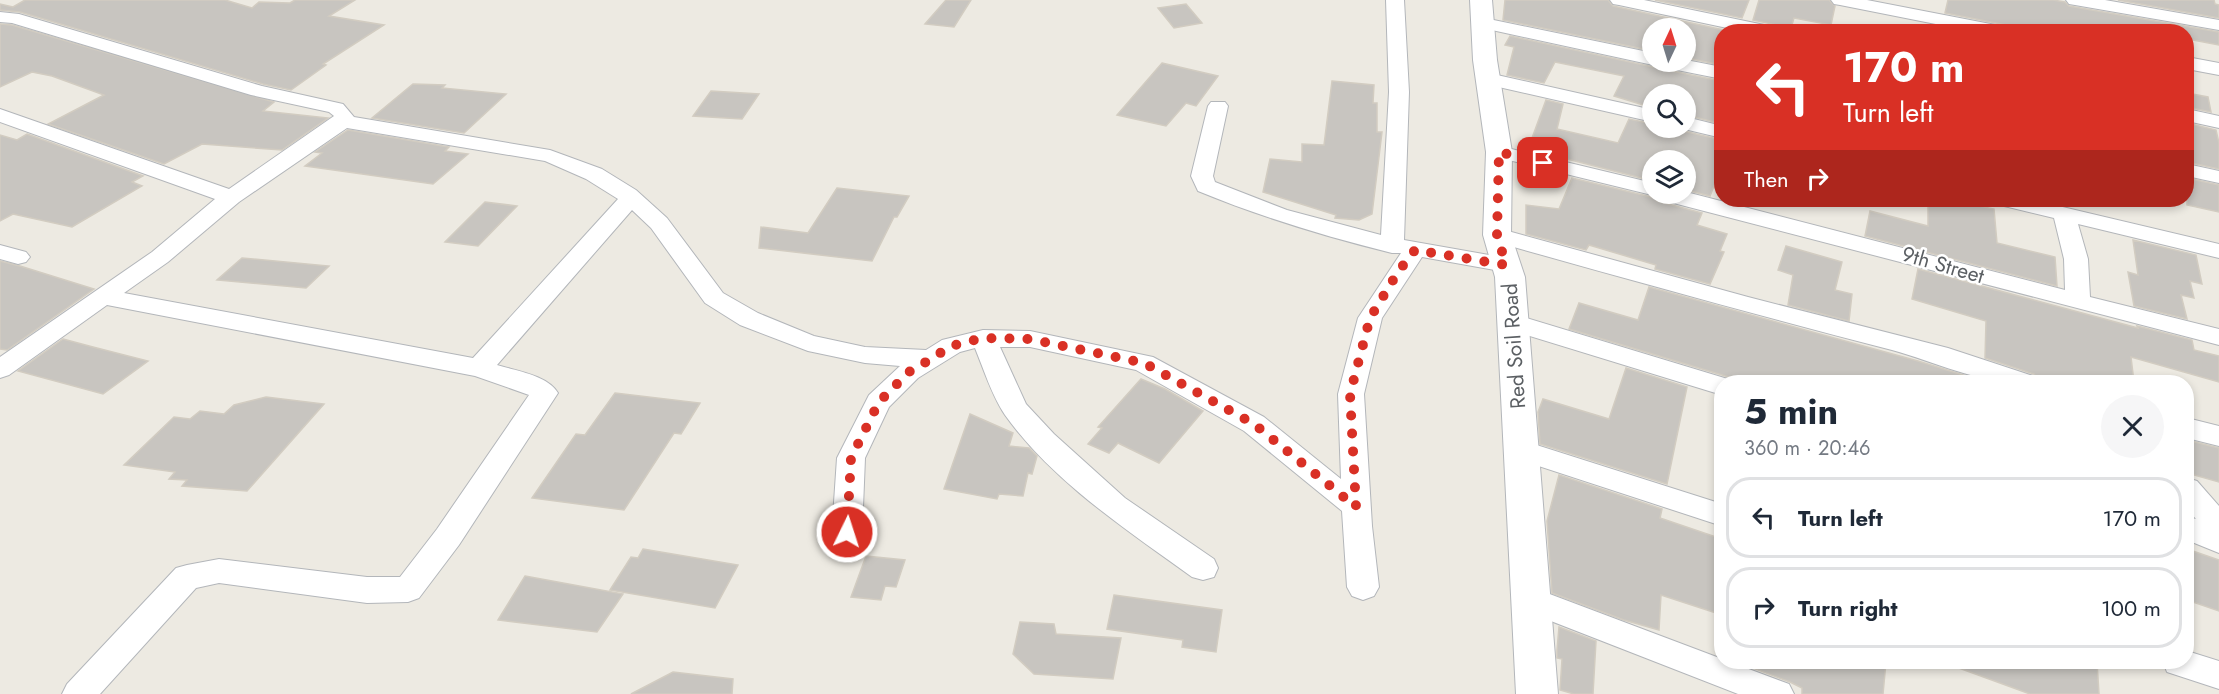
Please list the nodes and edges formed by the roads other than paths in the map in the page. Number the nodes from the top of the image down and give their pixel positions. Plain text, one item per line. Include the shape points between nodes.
1 (1395, 0) edge
2 (1619, 0) edge
3 (1839, 0) edge
4 (2075, 0) edge
5 (1483, 12) edge
6 (0, 17) edge
7 (1735, 24) edge
8 (1964, 24) edge
9 (2219, 25) edge
10 (1642, 55) edge
11 (2194, 64) edge
12 (1696, 68) edge
13 (2219, 69) edge
14 (1714, 71) edge
15 (1488, 80) junction
16 (1218, 106) dead end
17 (1642, 114) edge
18 (0, 115) edge
19 (2194, 117) edge
20 (343, 121) junction
21 (2219, 122) edge
22 (1696, 126) edge
23 (1714, 130) edge
24 (1499, 152) junction
25 (2194, 172) edge
26 (2219, 177) edge
27 (1642, 187) edge
28 (231, 196) junction
29 (631, 198) junction
30 (1696, 201) edge
31 (1714, 206) edge
32 (1719, 207) edge
33 (2038, 207) edge
34 (2064, 213) junction
35 (1497, 235) junction
36 (1403, 248) junction
37 (2219, 251) edge
38 (1506, 265) junction
39 (103, 297) junction
40 (2078, 302) junction
41 (1513, 322) junction
42 (2219, 337) edge
43 (983, 338) junction
44 (931, 359) junction
45 (479, 368) junction
46 (0, 369) edge
47 (2003, 375) edge
48 (1714, 384) edge
49 (2194, 430) edge
50 (2219, 436) edge
51 (1521, 450) junction
52 (2194, 497) edge
53 (1356, 507) junction
54 (1714, 512) edge
55 (2219, 526) edge
56 (2194, 531) edge
57 (847, 532) dead end
58 (2219, 541) edge
59 (1203, 568) dead end
60 (1362, 586) dead end
61 (1531, 600) junction
62 (2194, 667) edge
63 (2219, 675) edge
64 (79, 694) edge
65 (1537, 694) edge
66 (1778, 694) edge

1 - 36 street
2 - 7 street
3 - 8 street
4 - 9 street
5 - 10 street
5 - 15 street, Red Soil Road
6 - 20 street via 258,91 336,108 344,115
11 - 13 street
12 - 14 street
15 - 17 street
15 - 24 street, Red Soil Road
16 - 36 street via 1202,176 1206,186 1326,230
18 - 28 street
19 - 21 street
20 - 28 street
20 - 29 street via 550,156 594,174
22 - 23 street
24 - 27 street
24 - 35 street, Red Soil Road
25 - 26 street
28 - 39 street via 160,257
29 - 44 street via 660,222 714,298 749,319 808,342 865,355
29 - 45 street
30 - 31 street, 9th Street
32 - 40 street, 9th Street
33 - 34 street
34 - 37 street
34 - 40 street via 2076,259
35 - 38 street, Red Soil Road
35 - 47 street via 1929,351
36 - 38 street
36 - 53 street via 1398,272 1370,318 1350,394
38 - 41 street, Red Soil Road
39 - 45 street
39 - 46 street
40 - 42 street, 9th Street
41 - 48 street
41 - 51 street, Red Soil Road
43 - 44 street via 951,346
43 - 53 street via 1030,339 1144,363 1254,424
43 - 59 street via 1015,409 1044,441 1115,506
44 - 57 street via 909,372 879,402 860,439 851,458
45 - 64 street via 545,393 408,589 367,590 219,571 187,577
49 - 50 street
51 - 54 street
51 - 61 street, Red Soil Road
52 - 55 street
53 - 60 street
56 - 58 street
61 - 65 street, Red Soil Road
61 - 66 street
62 - 63 street

